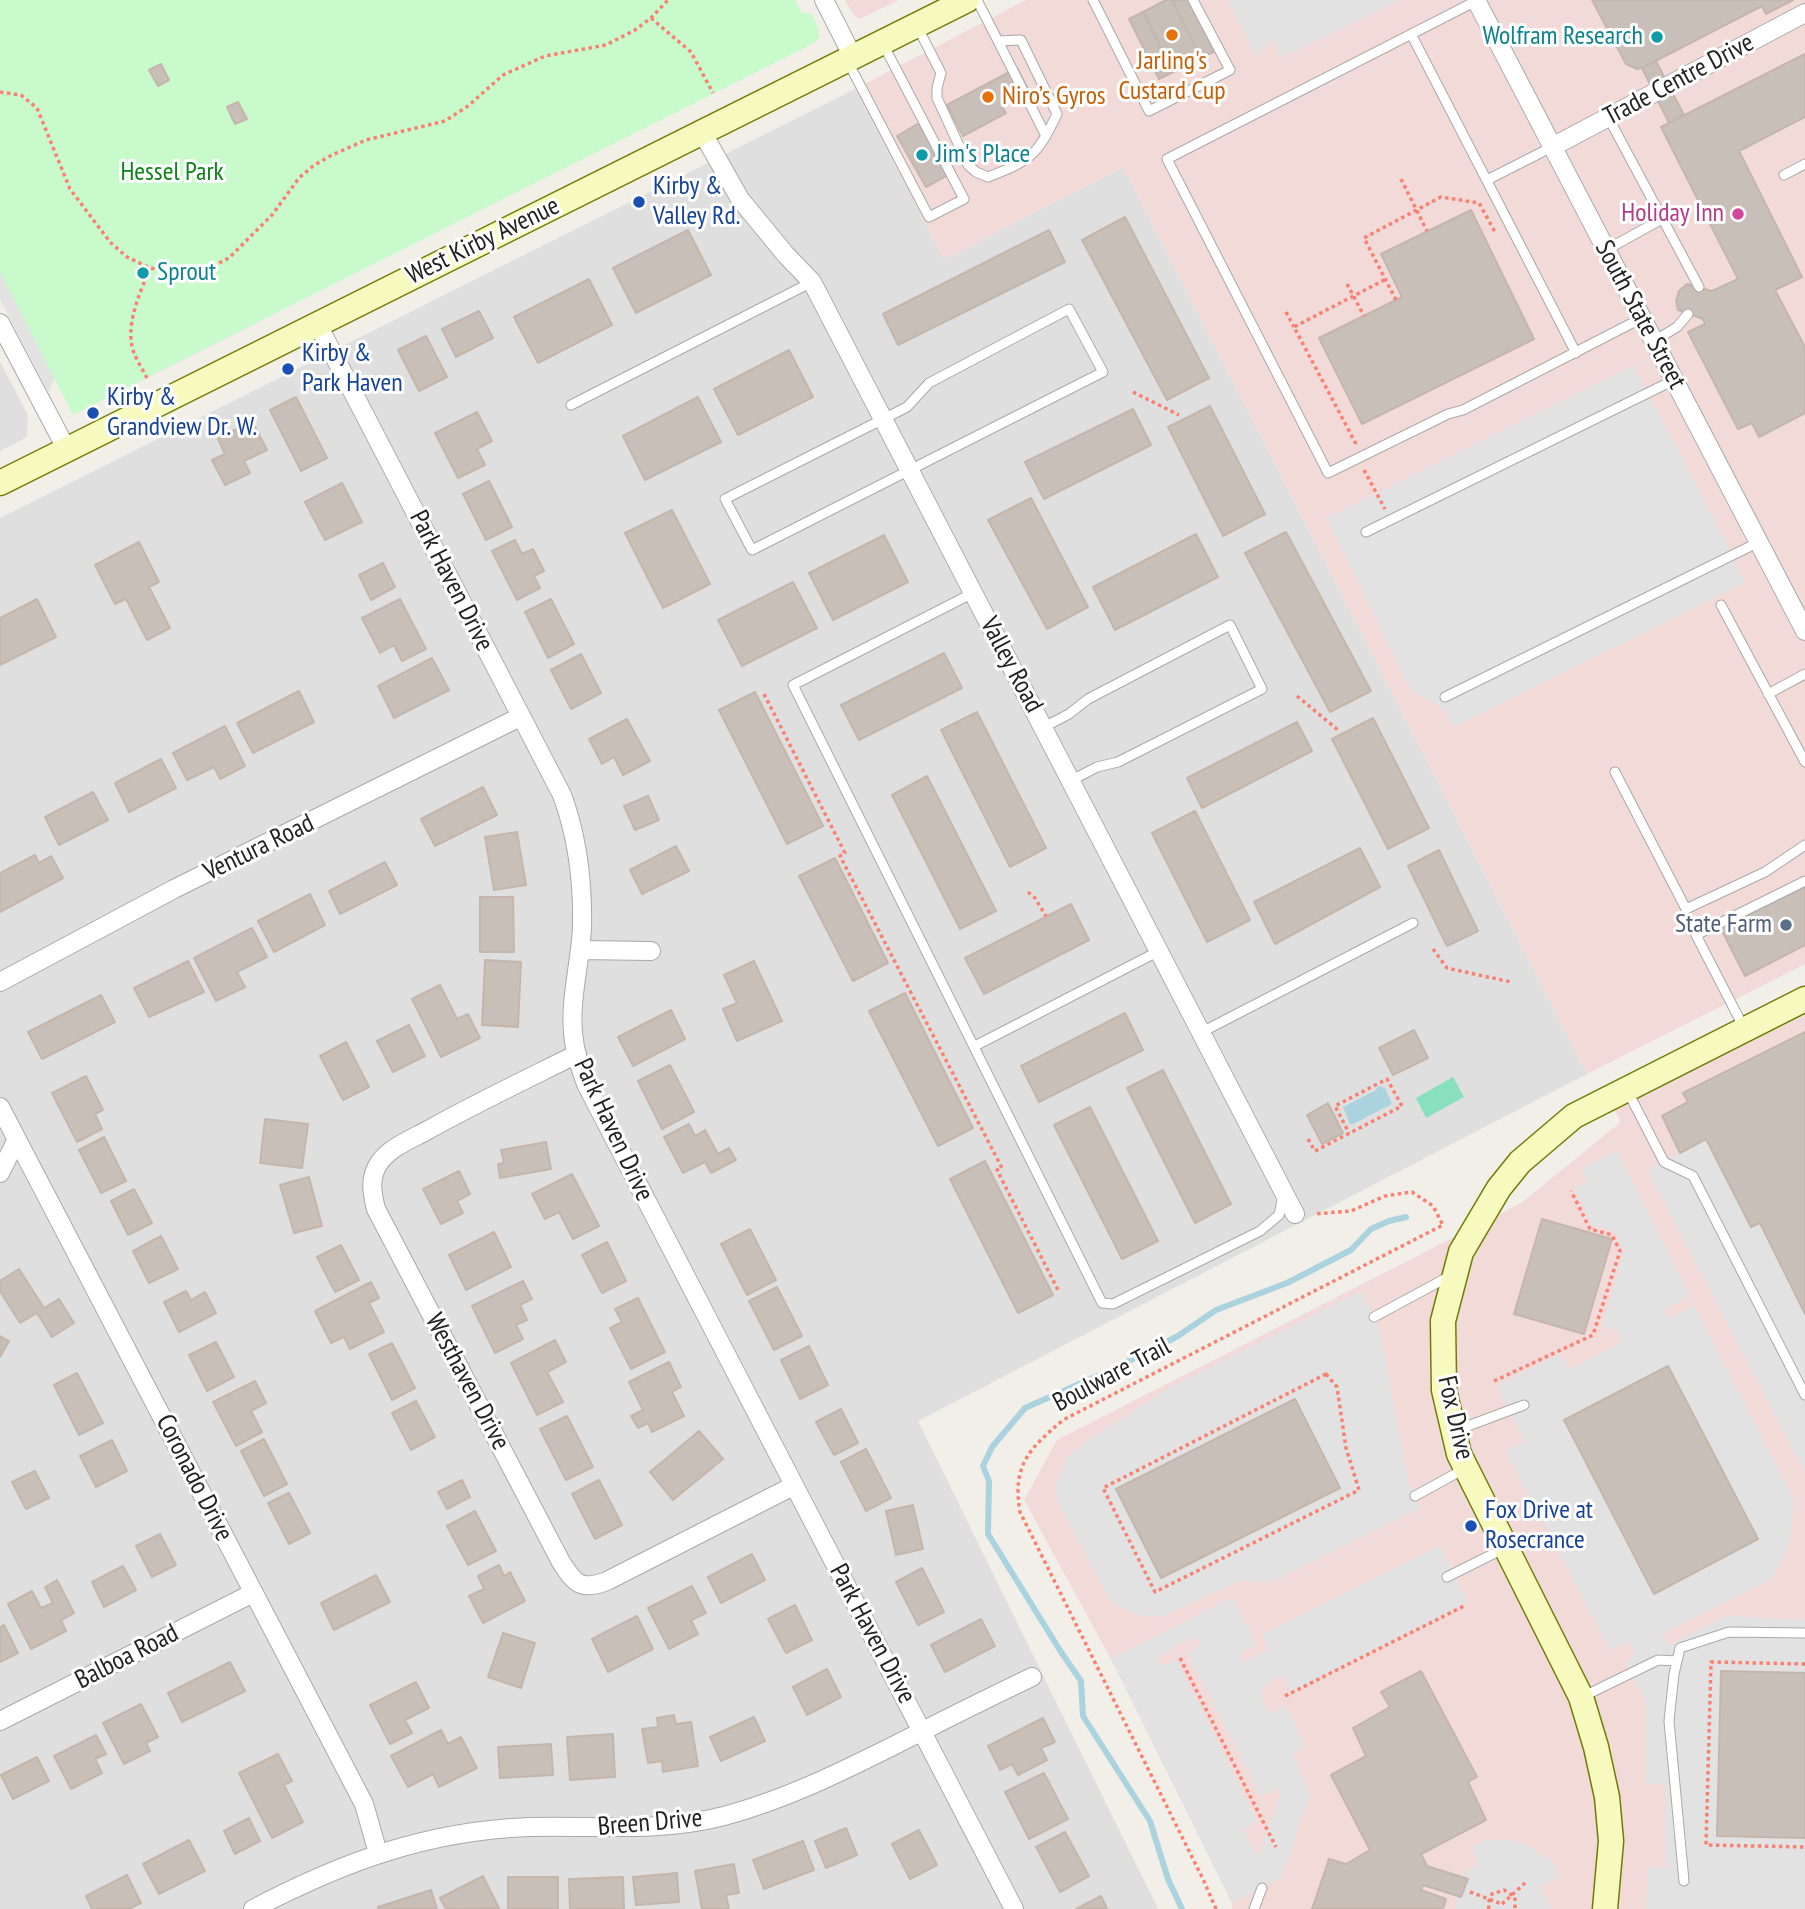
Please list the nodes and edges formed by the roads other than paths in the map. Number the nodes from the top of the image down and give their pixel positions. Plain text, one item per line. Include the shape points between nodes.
1 (824, 0) edge
2 (967, 0) edge
3 (977, 0) edge
4 (1093, 0) edge
5 (1194, 0) edge
6 (1476, 0) edge
7 (1805, 13) edge
8 (917, 25) junction
9 (1411, 34) junction
10 (998, 41) junction
11 (882, 42) junction
12 (850, 58) junction
13 (1608, 117) junction
14 (702, 132) junction
15 (1046, 136) junction
16 (1552, 147) junction
17 (1805, 164) edge
18 (1784, 175) dead end
19 (1487, 180) junction
20 (1662, 219) junction
21 (1606, 250) junction
22 (812, 282) junction
23 (1699, 287) dead end
24 (1689, 314) dead end
25 (1642, 318) junction
26 (0, 323) edge
27 (318, 325) junction
28 (1654, 341) junction
29 (1576, 353) junction
30 (1674, 380) junction
31 (571, 405) dead end
32 (883, 419) junction
33 (67, 450) junction
34 (910, 470) junction
35 (0, 483) edge
36 (1366, 533) dead end
37 (1759, 542) junction
38 (973, 593) junction
39 (1721, 605) dead end
40 (1805, 631) edge
41 (1805, 674) edge
42 (1769, 694) junction
43 (1445, 697) dead end
44 (520, 718) junction
45 (1044, 727) junction
46 (1805, 762) edge
47 (1615, 772) dead end
48 (1072, 780) junction
49 (1805, 845) edge
50 (1805, 881) edge
51 (1413, 923) dead end
52 (580, 950) junction
53 (651, 951) dead end
54 (1159, 951) junction
55 (0, 982) edge
56 (1805, 999) edge
57 (1744, 1029) junction
58 (1202, 1032) junction
59 (975, 1046) junction
60 (577, 1054) junction
61 (1627, 1088) junction
62 (0, 1107) edge
63 (17, 1139) junction
64 (0, 1173) edge
65 (1284, 1194) junction
66 (1295, 1214) road end
67 (1455, 1273) junction
68 (1374, 1317) dead end
69 (1805, 1395) edge
70 (1524, 1405) dead end
71 (1453, 1431) junction
72 (1466, 1468) junction
73 (793, 1486) junction
74 (1415, 1496) dead end
75 (1505, 1548) junction
76 (1447, 1577) dead end
77 (253, 1593) junction
78 (1805, 1633) edge
79 (1677, 1661) junction
80 (1032, 1677) dead end
81 (1581, 1697) junction
82 (0, 1721) edge
83 (922, 1731) junction
84 (378, 1853) junction
85 (1684, 1881) dead end
86 (1262, 1888) dead end
87 (253, 1909) edge
88 (1014, 1909) edge
89 (1254, 1909) edge
90 (1605, 1909) edge

1 - 12 street
2 - 8 street, West Kirby Avenue
3 - 10 lane
4 - 5 lane via 1149,111 1230,70
6 - 9 lane
6 - 16 street, South State Street
7 - 13 street, Trade Centre Drive
8 - 11 street, West Kirby Avenue
8 - 15 lane via 941,73 937,98 968,165 976,172 988,177 1030,158
9 - 19 lane
9 - 29 lane via 1167,159 1328,473
10 - 15 lane
10 - 15 lane via 1021,40 1057,114
11 - 12 street, West Kirby Avenue
11 - 12 lane via 964,199 929,217
12 - 14 street, West Kirby Avenue
13 - 16 street, Trade Centre Drive
13 - 20 lane
14 - 22 street, Valley Road via 740,199
14 - 27 street, West Kirby Avenue
16 - 19 lane
16 - 21 street, South State Street
17 - 18 lane
19 - 29 lane
20 - 21 lane
20 - 23 lane
21 - 25 street, South State Street
22 - 31 lane
22 - 32 street, Valley Road
24 - 28 lane
25 - 28 street, South State Street
25 - 29 lane
26 - 33 street
27 - 33 street, West Kirby Avenue
27 - 44 street, Park Haven Drive
28 - 30 street, South State Street
30 - 36 lane
30 - 37 street, South State Street
32 - 34 street, Valley Road
32 - 34 lane via 725,499 752,550
32 - 34 lane via 906,407 929,383 1069,309 1103,372
33 - 35 street, West Kirby Avenue
34 - 38 street, Valley Road
37 - 40 street, South State Street
37 - 43 lane
38 - 45 street, Valley Road
38 - 59 lane via 793,685
39 - 42 lane
41 - 42 lane
42 - 46 lane
44 - 52 street, Park Haven Drive via 569,813 582,891
44 - 55 street, Ventura Road via 174,889
45 - 48 street, Valley Road
45 - 48 lane via 1230,625 1262,689 1118,762
47 - 49 lane via 1686,908 1765,872
48 - 54 street, Valley Road
50 - 57 lane via 1696,935
51 - 58 lane
52 - 53 street
52 - 60 street, Park Haven Drive via 573,1030
54 - 58 street, Valley Road
54 - 59 lane
56 - 57 street, Fox Drive
57 - 61 street, Fox Drive
58 - 65 street, Valley Road
59 - 65 lane via 1102,1303 1113,1304 1260,1231 1279,1215
60 - 73 street, Park Haven Drive via 586,1084
60 - 73 street, Westhaven Drive via 389,1152 372,1179 376,1209 572,1579 584,1586 607,1581
61 - 67 street, Fox Drive via 1574,1115 1520,1162 1461,1252
61 - 69 lane via 1664,1161 1693,1176
62 - 63 street, Coronado Drive
63 - 64 street
63 - 77 street, Coronado Drive
65 - 66 street, Valley Road
67 - 68 lane
67 - 71 street, Fox Drive via 1443,1321 1442,1349
70 - 71 lane
71 - 72 street, Fox Drive
72 - 74 lane
72 - 75 street, Fox Drive
73 - 83 street, Park Haven Drive
75 - 76 lane
75 - 81 street, Fox Drive
77 - 82 street, Balboa Road
77 - 84 street, Coronado Drive via 364,1804
78 - 79 lane via 1729,1632 1680,1648
79 - 81 lane via 1658,1660
79 - 85 lane via 1669,1721
80 - 83 street, Breen Drive
81 - 90 street, Fox Drive via 1607,1797 1611,1841
83 - 84 street, Breen Drive via 816,1783 723,1816 631,1828 478,1831
83 - 88 street, Park Haven Drive
84 - 87 street, Breen Drive
86 - 89 lane

